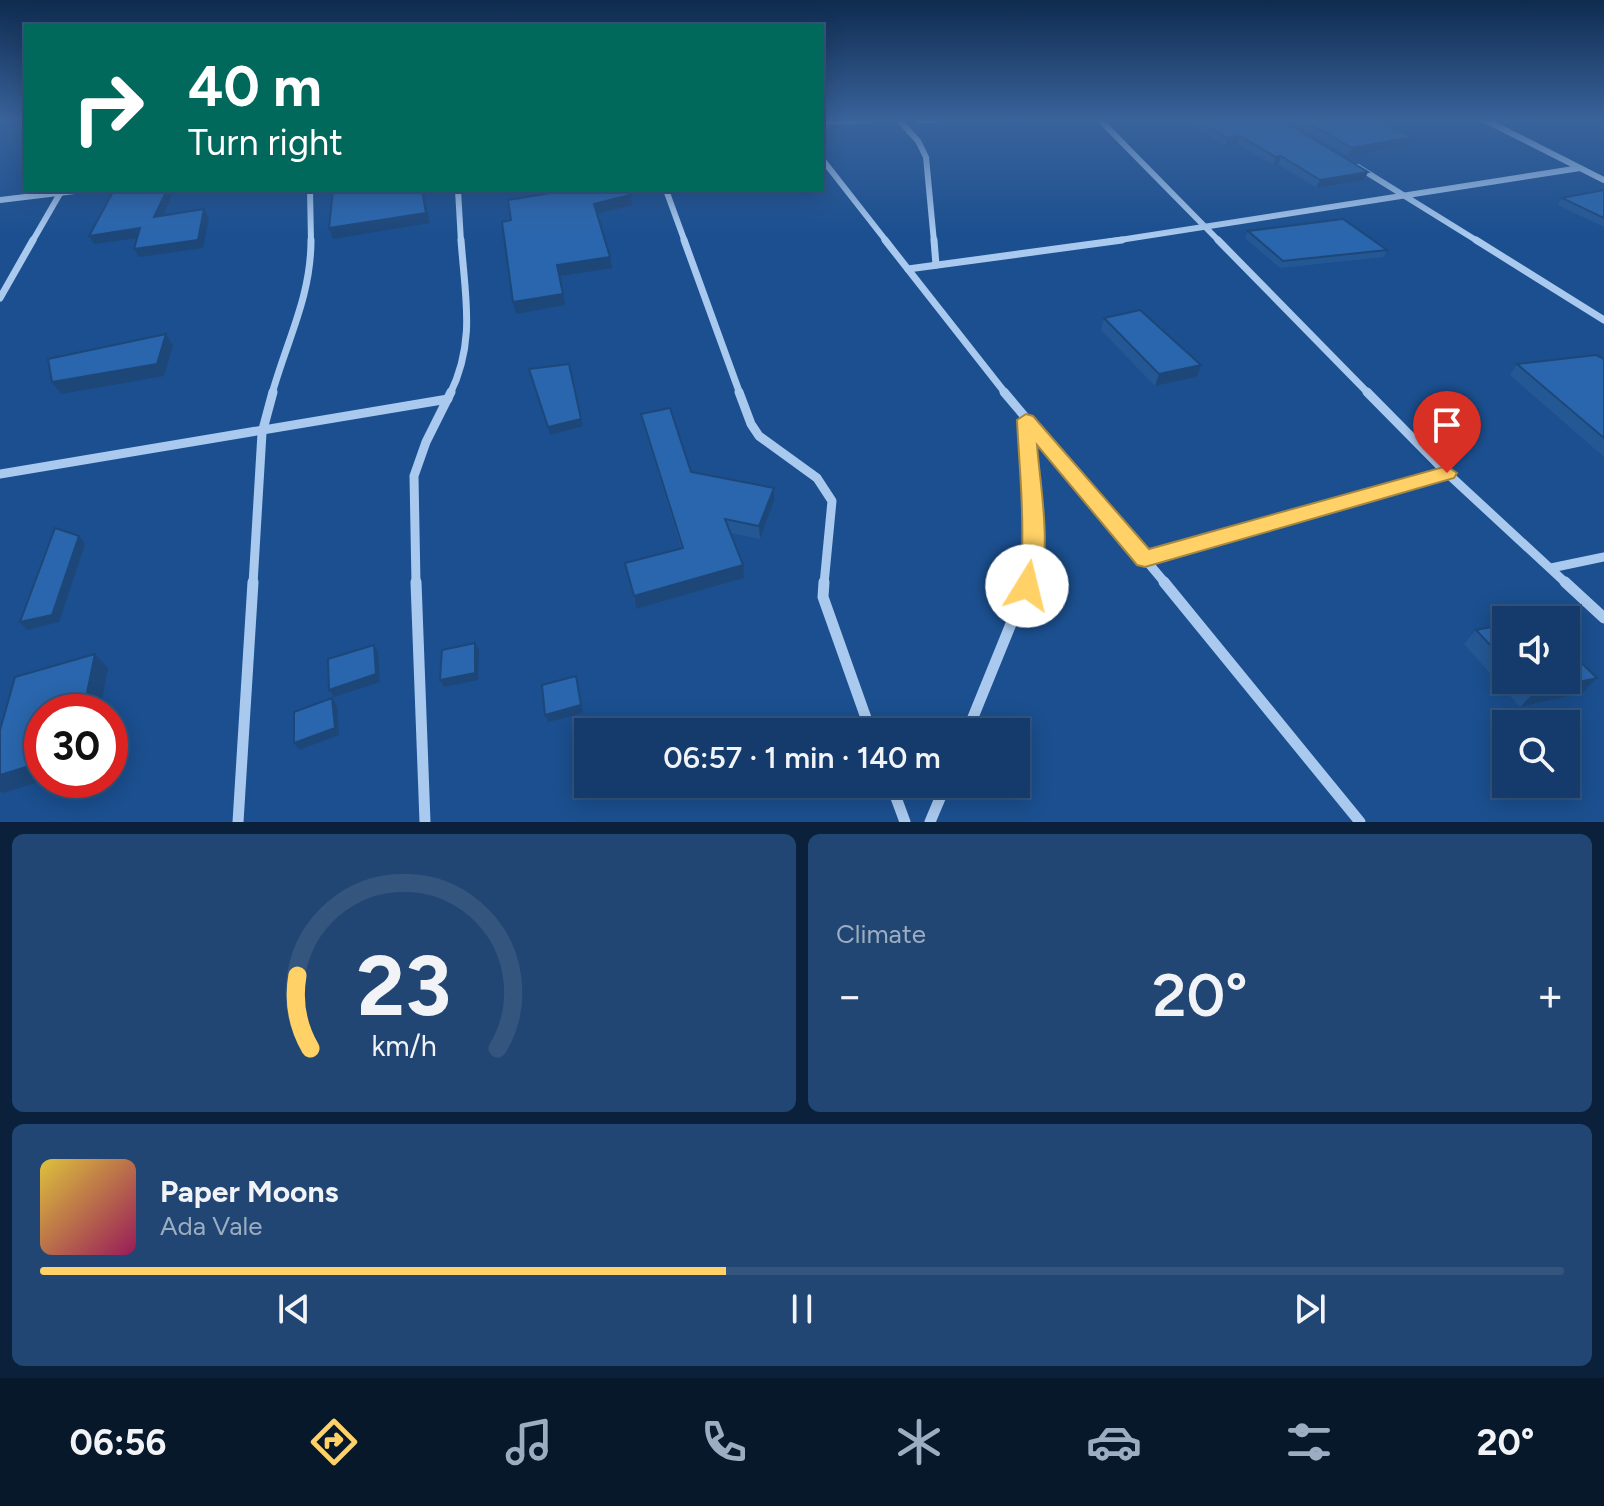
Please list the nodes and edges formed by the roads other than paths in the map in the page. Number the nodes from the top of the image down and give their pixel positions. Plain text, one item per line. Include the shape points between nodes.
1 (926, 158) edge
2 (1137, 158) edge
3 (1561, 158) edge
4 (824, 162) edge
5 (1355, 166) edge
6 (1580, 168) junction
7 (1604, 180) edge
8 (54, 192) edge
9 (60, 192) edge
10 (310, 192) edge
11 (458, 192) edge
12 (667, 192) edge
13 (1406, 196) junction
14 (0, 200) edge
15 (1204, 229) junction
16 (936, 265) junction
17 (908, 269) junction
18 (0, 298) edge
19 (1604, 320) edge
20 (448, 399) junction
21 (1026, 420) junction
22 (262, 433) junction
23 (1447, 473) junction
24 (0, 474) edge
25 (1604, 557) edge
26 (1145, 559) junction
27 (1551, 568) junction
28 (1604, 618) edge
29 (866, 718) edge
30 (973, 718) edge
31 (896, 798) edge
32 (940, 798) edge
33 (238, 822) edge
34 (425, 822) edge
35 (905, 822) edge
36 (930, 822) edge
37 (1360, 822) edge

1 - 16 street
2 - 15 street
3 - 6 street
4 - 17 street
5 - 13 street
6 - 7 street
6 - 13 street
8 - 14 street
9 - 18 street
10 - 22 street via 311,271
11 - 20 street via 468,343
12 - 29 street via 751,424 759,436 817,478 832,501 823,597
13 - 15 street
13 - 19 street
15 - 16 street
15 - 23 street
16 - 17 street
17 - 21 street
20 - 22 street
20 - 34 street via 414,476
21 - 26 street
21 - 30 street via 1033,556 1027,586
22 - 24 street
22 - 33 street
23 - 26 street
23 - 27 street
25 - 27 street
26 - 37 street
27 - 28 street
31 - 35 street
32 - 36 street

